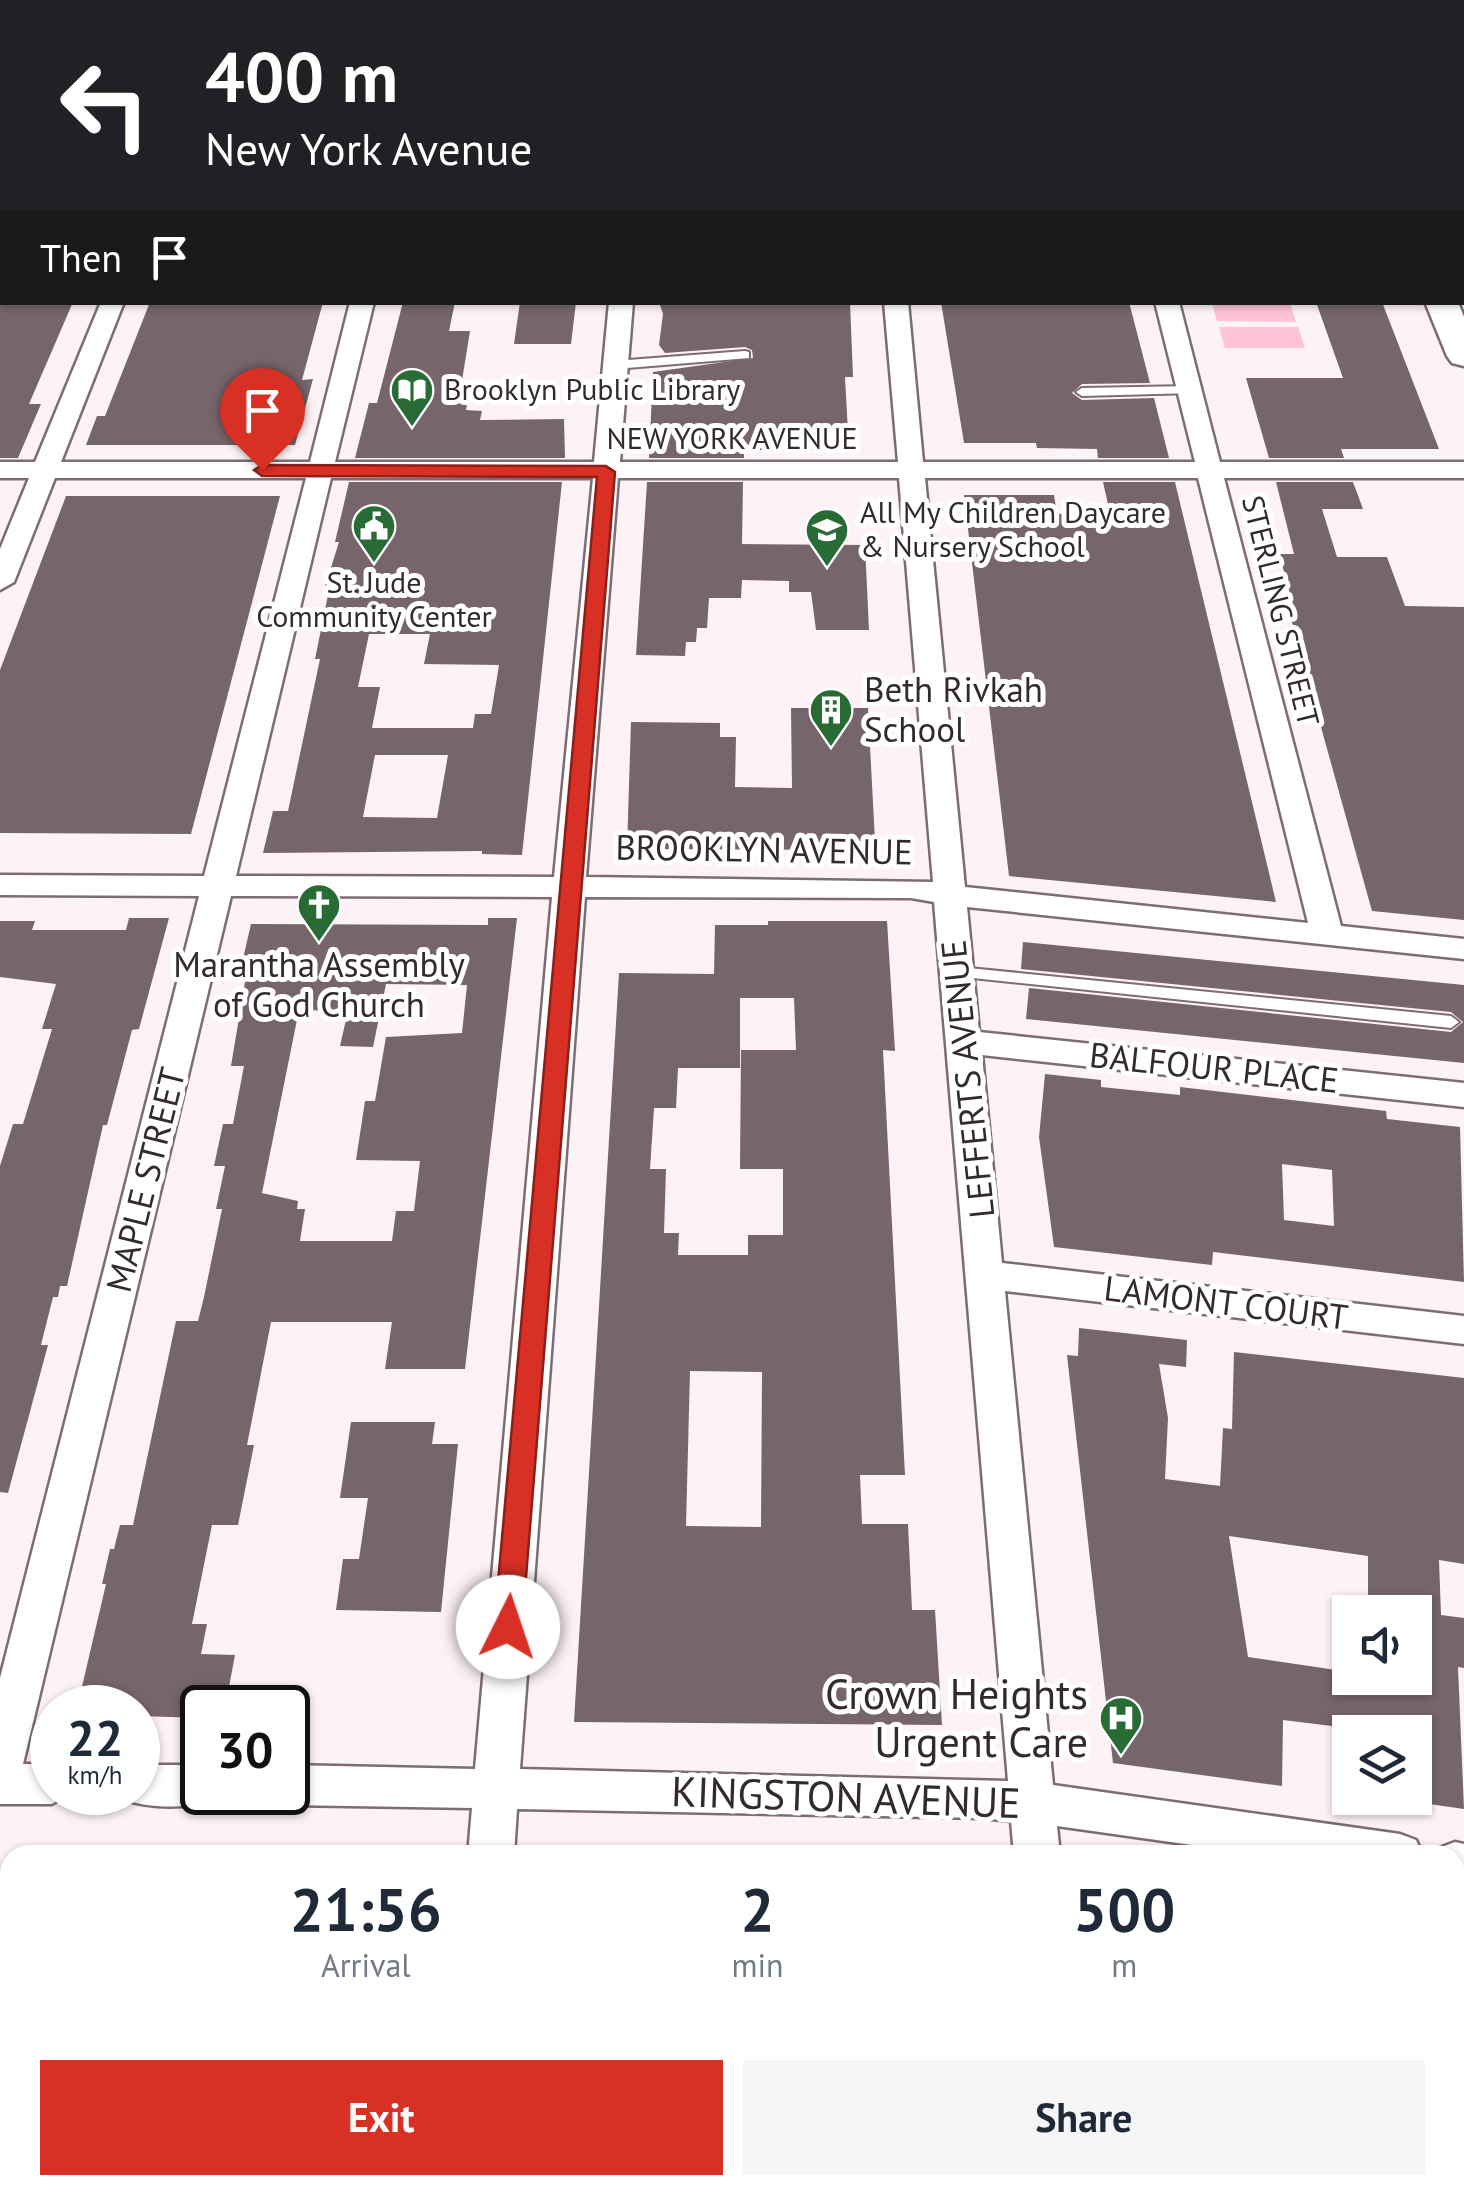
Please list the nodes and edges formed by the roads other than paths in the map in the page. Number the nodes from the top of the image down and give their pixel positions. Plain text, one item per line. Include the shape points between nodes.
1 (111, 305) edge
2 (361, 305) edge
3 (621, 305) edge
4 (896, 305) edge
5 (1168, 305) edge
6 (1441, 305) edge
7 (745, 355) dead end
8 (1464, 356) edge
9 (615, 365) junction
10 (1190, 390) junction
11 (1082, 392) dead end
12 (0, 470) edge
13 (45, 470) junction
14 (1464, 470) edge
15 (320, 471) junction
16 (606, 472) junction
17 (912, 472) junction
18 (1212, 474) junction
19 (0, 582) edge
20 (0, 885) edge
21 (218, 886) junction
22 (569, 888) junction
23 (950, 895) junction
24 (1328, 935) junction
25 (1464, 949) edge
26 (959, 972) junction
27 (1451, 1022) dead end
28 (964, 1042) junction
29 (1464, 1095) edge
30 (988, 1275) junction
31 (1464, 1330) edge
32 (0, 1766) edge
33 (0, 1784) edge
34 (30, 1784) edge
35 (310, 1785) edge
36 (496, 1786) junction
37 (1032, 1802) junction
38 (491, 1845) edge
39 (1036, 1845) edge
40 (1331, 1845) edge

1 - 13 street
2 - 15 street, MAPLE STREET
3 - 9 street
4 - 17 street, LEFFERTS AVENUE
5 - 10 street, STERLING STREET
6 - 8 main road
7 - 9 lane
9 - 16 street
10 - 11 lane
10 - 18 street, STERLING STREET
12 - 13 street, NEW YORK AVENUE
13 - 15 street, NEW YORK AVENUE
13 - 19 street
14 - 18 street, NEW YORK AVENUE
15 - 16 street, NEW YORK AVENUE
15 - 21 street, MAPLE STREET
16 - 17 street, NEW YORK AVENUE
16 - 22 street
17 - 18 street, NEW YORK AVENUE
17 - 23 street, LEFFERTS AVENUE
18 - 24 street, STERLING STREET
20 - 21 street, BROOKLYN AVENUE
21 - 22 street, BROOKLYN AVENUE
21 - 32 street, MAPLE STREET
22 - 23 street, BROOKLYN AVENUE via 911,888
22 - 36 street
23 - 24 street, BROOKLYN AVENUE
23 - 26 street, LEFFERTS AVENUE
24 - 25 street, BROOKLYN AVENUE
26 - 27 lane
26 - 28 street, LEFFERTS AVENUE
28 - 29 street, BALFOUR PLACE
28 - 30 street, LEFFERTS AVENUE
30 - 31 street, LAMONT COURT
30 - 37 street, LEFFERTS AVENUE
33 - 34 street
35 - 36 street, KINGSTON AVENUE
36 - 37 street, KINGSTON AVENUE
36 - 38 street
37 - 39 street, LEFFERTS AVENUE
37 - 40 street, KINGSTON AVENUE

